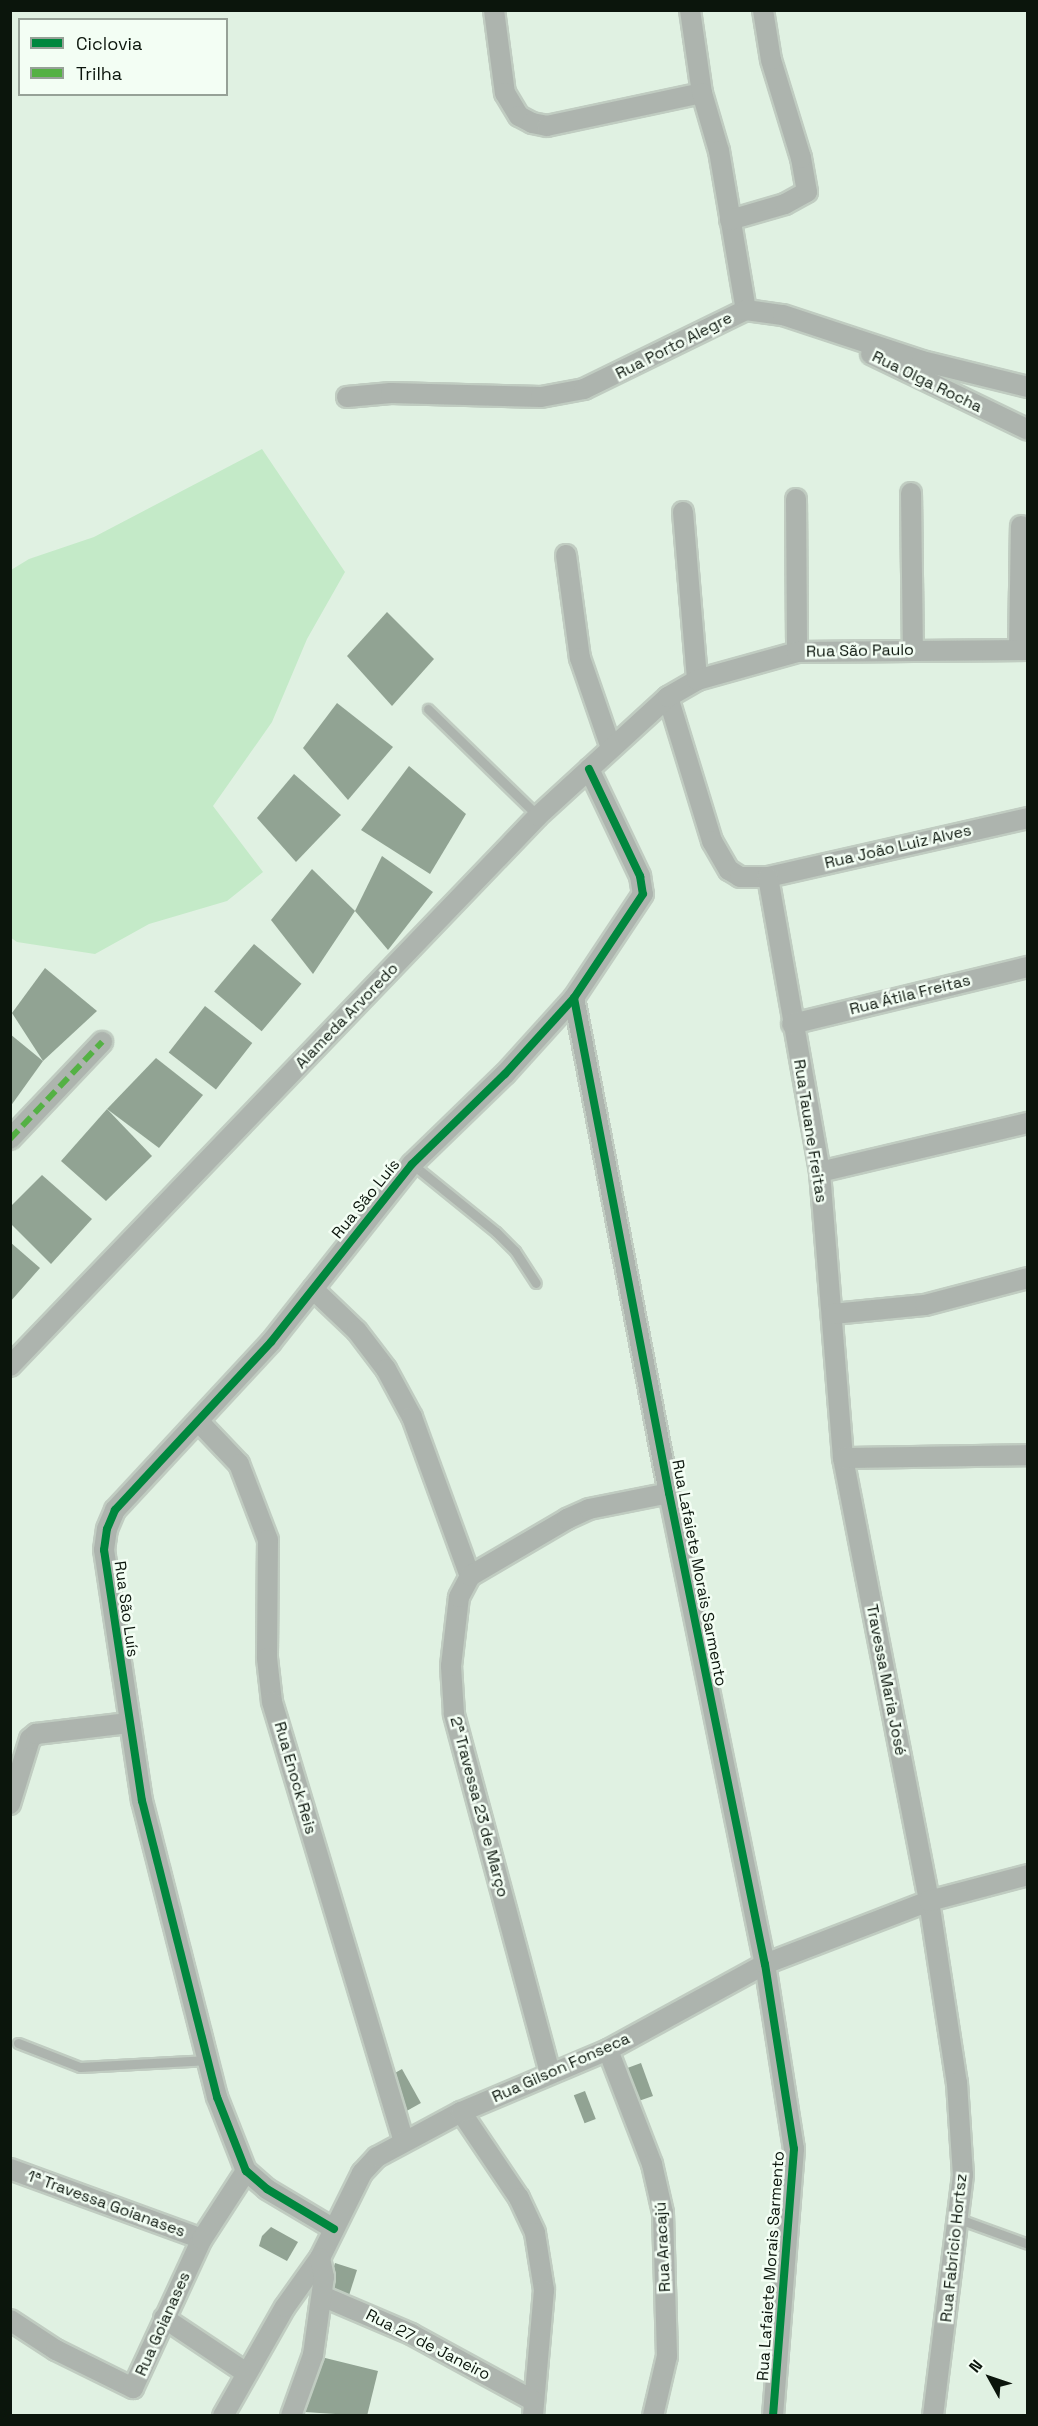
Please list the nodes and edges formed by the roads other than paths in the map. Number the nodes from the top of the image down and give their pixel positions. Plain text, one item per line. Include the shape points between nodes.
1 (494, 10) edge
2 (690, 10) edge
3 (763, 10) edge
4 (702, 93) junction
5 (730, 220) junction
6 (746, 310) junction
7 (827, 330) junction
8 (1028, 387) edge
9 (347, 398) dead end
10 (1028, 430) edge
11 (910, 493) dead end
12 (796, 499) dead end
13 (683, 512) dead end
14 (1021, 526) dead end
15 (566, 555) dead end
16 (913, 649) junction
17 (1023, 650) edge
18 (797, 652) junction
19 (697, 680) junction
20 (669, 697) junction
21 (428, 709) dead end
22 (611, 748) junction
23 (589, 769) junction
24 (538, 816) junction
25 (1028, 818) edge
26 (768, 877) junction
27 (1028, 967) edge
28 (574, 998) junction
29 (792, 1024) junction
30 (102, 1042) dead end
31 (1028, 1123) edge
32 (10, 1139) edge
33 (412, 1164) junction
34 (820, 1172) junction
35 (1028, 1278) edge
36 (536, 1283) dead end
37 (313, 1289) junction
38 (833, 1314) junction
39 (10, 1366) edge
40 (199, 1422) junction
41 (1028, 1455) edge
42 (843, 1458) junction
43 (669, 1493) junction
44 (470, 1576) junction
45 (128, 1723) junction
46 (10, 1804) edge
47 (1028, 1875) edge
48 (929, 1901) junction
49 (765, 1964) junction
50 (18, 2043) dead end
51 (608, 2050) junction
52 (208, 2060) junction
53 (550, 2073) junction
54 (461, 2112) junction
55 (404, 2142) junction
56 (10, 2169) edge
57 (246, 2171) junction
58 (959, 2219) junction
59 (334, 2229) junction
60 (202, 2239) junction
61 (1028, 2244) edge
62 (320, 2258) junction
63 (322, 2296) junction
64 (164, 2318) junction
65 (10, 2320) edge
66 (245, 2372) junction
67 (532, 2408) edge
68 (223, 2415) edge
69 (291, 2415) edge
70 (653, 2415) edge
71 (773, 2415) edge
72 (933, 2415) edge

1 - 4 street via 506,93 519,116 532,123 547,126
2 - 4 street
3 - 5 street via 771,60 801,158 807,192 785,204
4 - 5 street via 719,151
5 - 6 street
6 - 7 street, Rua Porto Alegre via 783,315
6 - 9 street, Rua Porto Alegre via 584,389 541,397 391,393
7 - 8 street, Rua Porto Alegre via 922,361
7 - 10 street, Rua Olga Rocha via 922,382
11 - 16 street
12 - 18 street
13 - 19 street
14 - 17 street
15 - 22 street via 580,658
16 - 17 street, Rua São Paulo
16 - 18 street, Rua São Paulo
18 - 19 street, Rua São Paulo
19 - 20 street, Alameda Arvoredo
20 - 22 street, Alameda Arvoredo
20 - 26 street, Rua João Luiz Alves via 712,841 721,859 740,877
21 - 24 lane
22 - 23 street, Alameda Arvoredo
23 - 24 street, Alameda Arvoredo
23 - 28 street via 640,876 643,894
24 - 39 street, Alameda Arvoredo
25 - 26 street, Rua João Luiz Alves
26 - 29 street, Rua Tauane Freitas
27 - 29 street, Rua Átila Freitas
28 - 33 street, Rua São Luís via 505,1074
28 - 43 street, Rua Lafaiete Morais Sarmento
29 - 34 street, Rua Tauane Freitas
30 - 32 street
31 - 34 street
33 - 36 lane via 496,1232 515,1251
33 - 37 street, Rua São Luís
34 - 38 street, Rua Tauane Freitas
35 - 38 street via 925,1305
37 - 40 street, Rua São Luís
37 - 44 street via 357,1331 386,1369 412,1417
38 - 42 street, Rua Tauane Freitas
40 - 45 street, Rua São Luís via 132,1490 115,1510 107,1529 104,1550
40 - 55 street, Rua Enock Reis via 239,1464 268,1540 267,1658 272,1702
41 - 42 street
42 - 48 street, Travessa Maria José
43 - 44 street via 589,1509
43 - 49 street, Rua Lafaiete Morais Sarmento
44 - 53 street, 2ª Travessa 23 de Março via 458,1608 452,1666 454,1714
45 - 46 street via 36,1734 30,1739
45 - 52 street, Rua São Luís via 142,1801
47 - 48 street, Rua Gilson Fonseca
48 - 49 street, Rua Gilson Fonseca
48 - 58 street, Rua Fabricio Hortsz via 957,2083 963,2175
49 - 51 street, Rua Gilson Fonseca
49 - 71 street, Rua Lafaiete Morais Sarmento via 794,2149
50 - 52 lane via 80,2067
51 - 53 street, Rua Gilson Fonseca
51 - 70 street, Rua Aracajú via 652,2164 663,2213 667,2356
52 - 57 street, Rua São Luís via 217,2097
53 - 54 street, Rua Gilson Fonseca
54 - 55 street, Rua Gilson Fonseca
54 - 67 street via 519,2198 535,2233 544,2290
55 - 59 street, Rua Gilson Fonseca via 369,2164
56 - 60 street, 1ª Travessa Goianases
57 - 59 street, Rua São Luís via 267,2189
57 - 60 street, Rua Goianases
58 - 61 lane
58 - 72 street, Rua Fabricio Hortsz
59 - 62 street, Rua Gilson Fonseca
60 - 64 street, Rua Goianases
62 - 63 street
62 - 66 street, Rua Gilson Fonseca
63 - 67 street, Rua 27 de Janeiro via 411,2334
63 - 69 street via 313,2355
64 - 65 street, Rua Goianases via 133,2388 56,2350
64 - 66 street
66 - 68 street, Rua Gilson Fonseca

